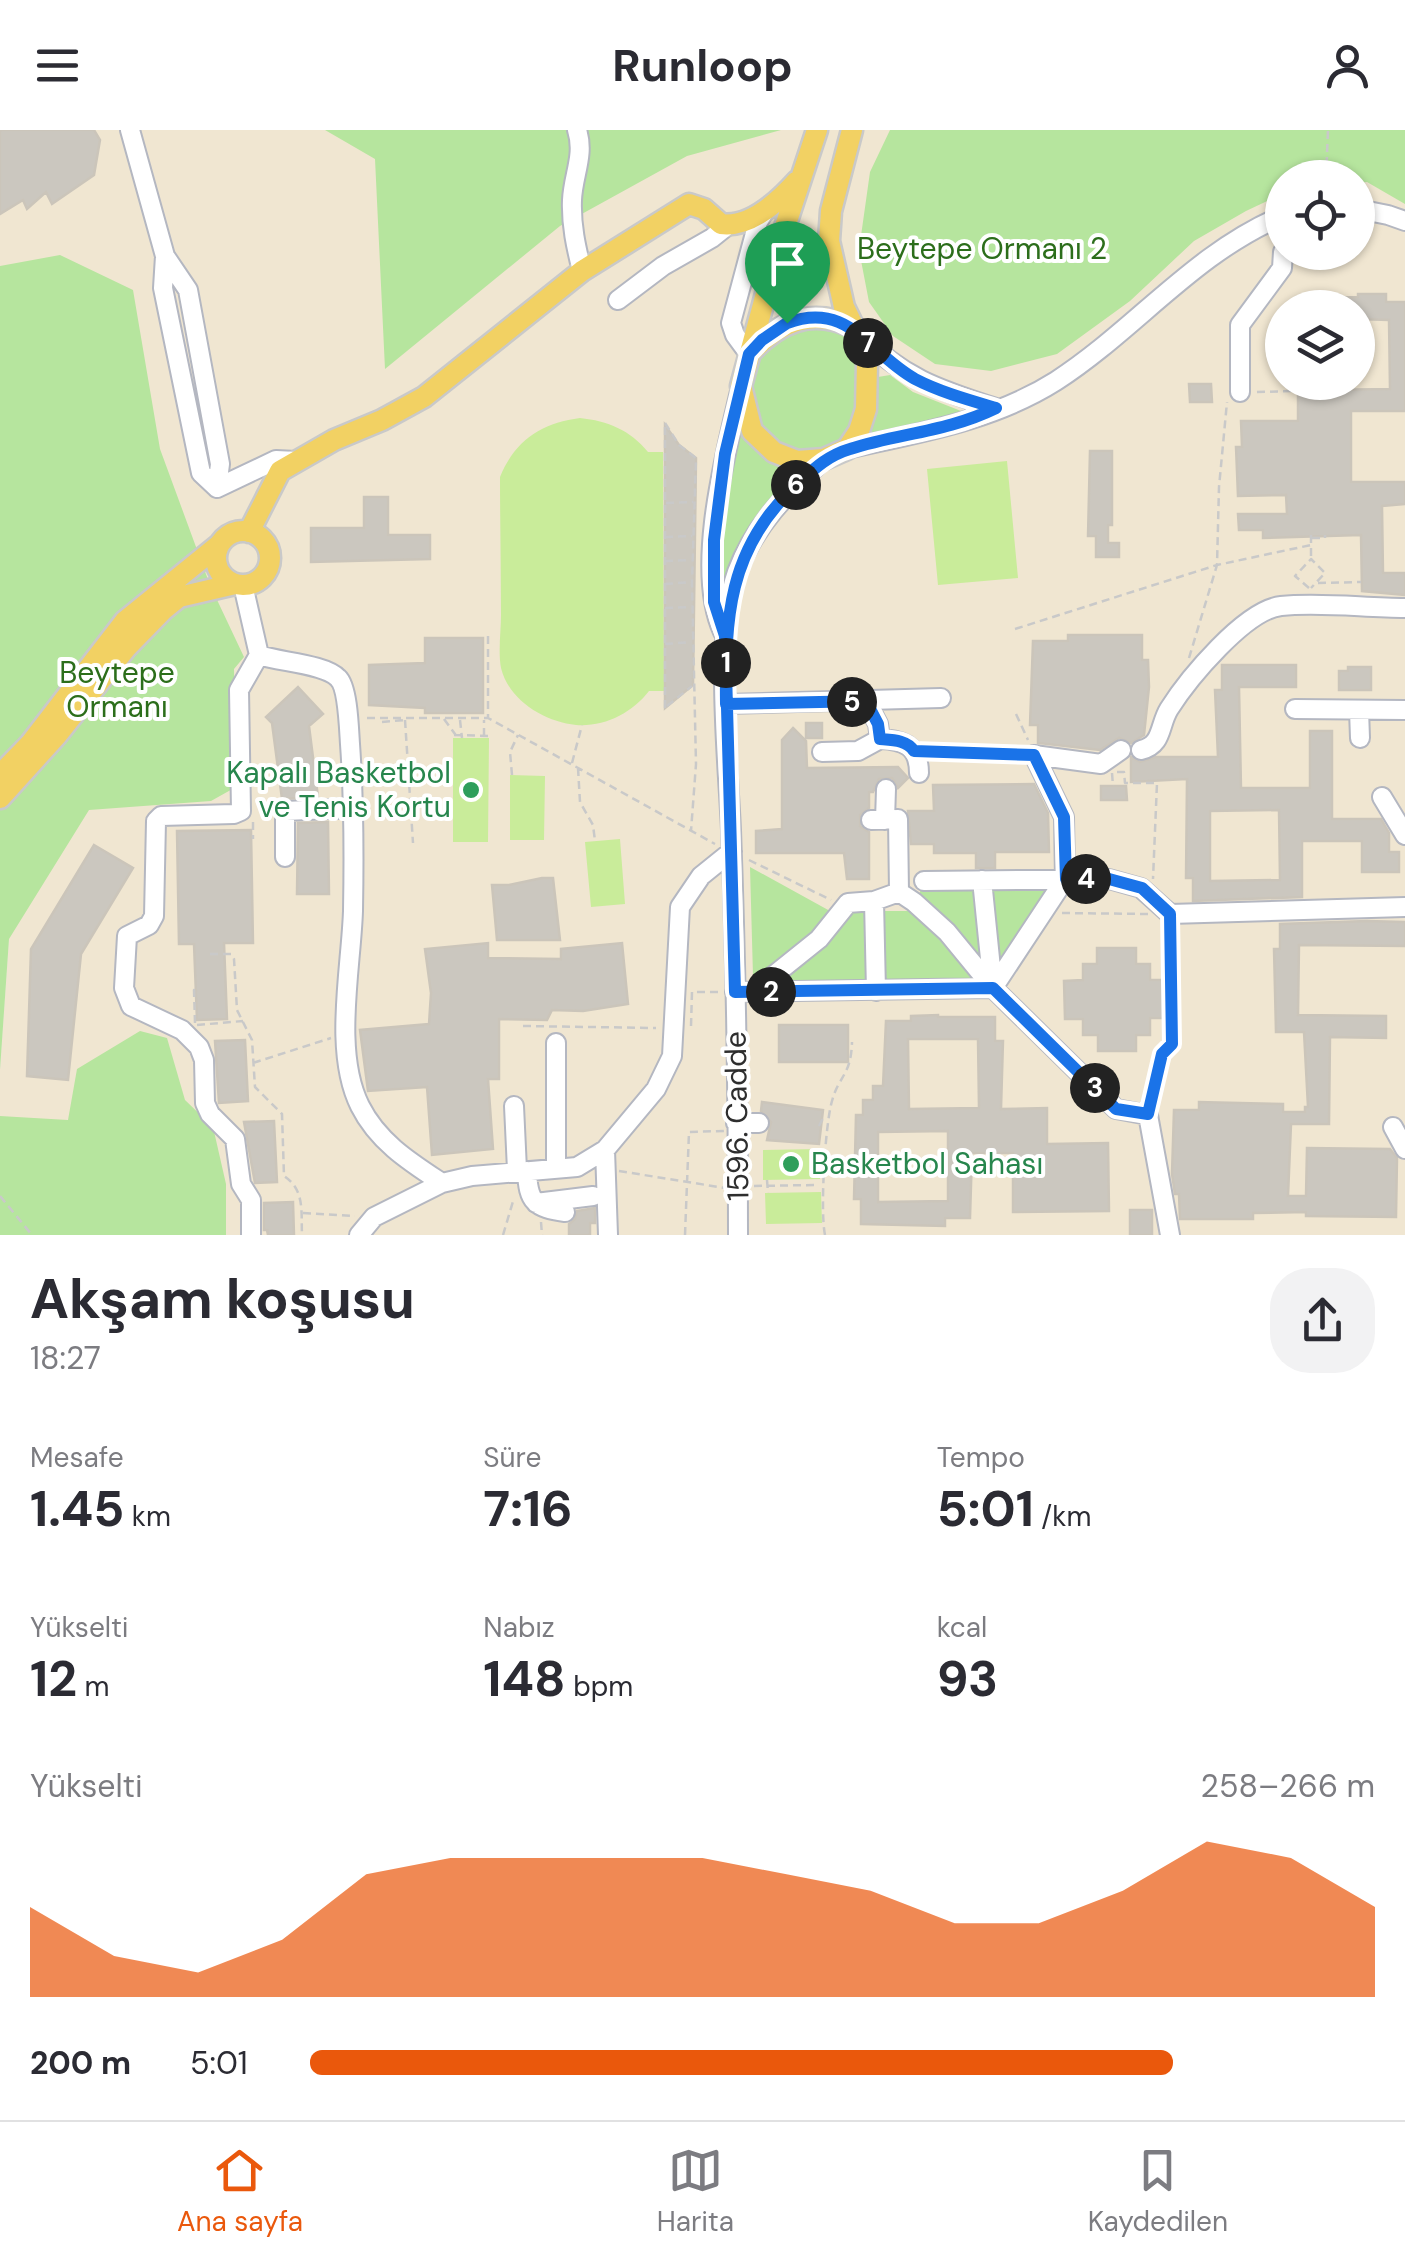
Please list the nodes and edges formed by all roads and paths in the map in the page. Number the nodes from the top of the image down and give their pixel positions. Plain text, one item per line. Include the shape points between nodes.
1 (130, 130) edge
2 (577, 130) edge
3 (818, 130) edge
4 (852, 130) edge
5 (1328, 130) edge
6 (1327, 160) edge
7 (802, 175) junction
8 (765, 210) junction
9 (1375, 212) edge
10 (1405, 222) edge
11 (1265, 223) edge
12 (727, 226) junction
13 (1281, 270) edge
14 (582, 271) junction
15 (618, 300) dead end
16 (851, 326) junction
17 (739, 345) junction
18 (741, 386) junction
19 (1240, 392) junction
20 (1265, 392) edge
21 (996, 408) junction
22 (847, 449) junction
23 (824, 458) junction
24 (296, 462) junction
25 (695, 502) junction
26 (664, 503) junction
27 (249, 532) junction
28 (1325, 535) dead end
29 (694, 536) junction
30 (665, 538) junction
31 (220, 544) junction
32 (1311, 545) junction
33 (1311, 559) junction
34 (693, 560) junction
35 (665, 562) junction
36 (1217, 565) junction
37 (692, 582) junction
38 (1316, 582) junction
39 (1362, 582) dead end
40 (239, 584) junction
41 (665, 584) junction
42 (692, 606) junction
43 (665, 608) junction
44 (1405, 608) edge
45 (1015, 629) dead end
46 (488, 636) dead end
47 (725, 636) junction
48 (693, 642) junction
49 (665, 644) junction
50 (259, 656) junction
51 (1189, 658) dead end
52 (693, 685) junction
53 (940, 698) dead end
54 (866, 701) junction
55 (726, 704) junction
56 (1296, 708) dead end
57 (1360, 710) junction
58 (1405, 710) edge
59 (1016, 714) dead end
60 (366, 718) dead end
61 (443, 718) junction
62 (460, 718) junction
63 (486, 718) junction
64 (405, 719) junction
65 (382, 722) dead end
66 (582, 725) dead end
67 (518, 735) junction
68 (458, 737) junction
69 (1360, 738) dead end
70 (880, 739) junction
71 (1121, 750) dead end
72 (1141, 750) dead end
73 (914, 751) junction
74 (822, 752) dead end
75 (1034, 755) junction
76 (572, 764) junction
77 (578, 768) junction
78 (918, 773) dead end
79 (1112, 773) dead end
80 (0, 775) edge
81 (512, 775) dead end
82 (886, 789) dead end
83 (1382, 796) dead end
84 (0, 798) edge
85 (354, 808) junction
86 (253, 821) dead end
87 (691, 831) junction
88 (1405, 835) edge
89 (253, 839) dead end
90 (595, 842) dead end
91 (413, 843) dead end
92 (732, 852) junction
93 (285, 856) dead end
94 (1066, 879) junction
95 (982, 880) junction
96 (909, 883) junction
97 (1154, 887) dead end
98 (874, 901) junction
99 (848, 903) junction
100 (1405, 907) edge
101 (1045, 912) junction
102 (1170, 914) junction
103 (210, 954) dead end
104 (227, 988) dead end
105 (236, 988) junction
106 (993, 988) junction
107 (199, 990) dead end
108 (736, 992) junction
109 (876, 992) junction
110 (242, 1022) junction
111 (170, 1024) junction
112 (195, 1025) junction
113 (523, 1026) dead end
114 (680, 1026) dead end
115 (659, 1028) dead end
116 (346, 1033) junction
117 (852, 1042) dead end
118 (556, 1043) dead end
119 (253, 1063) junction
120 (514, 1106) dead end
121 (1148, 1114) junction
122 (829, 1120) junction
123 (759, 1123) dead end
124 (819, 1126) dead end
125 (1393, 1126) dead end
126 (731, 1127) junction
127 (1405, 1149) edge
128 (605, 1150) junction
129 (284, 1151) junction
130 (277, 1152) dead end
131 (556, 1168) junction
132 (614, 1170) dead end
133 (522, 1171) junction
134 (685, 1180) junction
135 (442, 1183) junction
136 (767, 1183) junction
137 (815, 1185) dead end
138 (752, 1186) dead end
139 (726, 1189) dead end
140 (768, 1193) dead end
141 (0, 1196) edge
142 (515, 1196) dead end
143 (592, 1196) dead end
144 (301, 1212) junction
145 (538, 1212) junction
146 (566, 1212) dead end
147 (374, 1218) junction
148 (300, 1233) edge
149 (32, 1235) edge
150 (251, 1235) edge
151 (359, 1235) edge
152 (503, 1235) edge
153 (542, 1235) edge
154 (608, 1235) edge
155 (686, 1235) edge
156 (740, 1235) edge
157 (825, 1235) edge
158 (1170, 1235) edge

1 - 24 street via 165,256 162,288 201,473 217,488 276,460
2 - 14 street via 582,146 573,235
3 - 7 main road, 1596. Cadde
4 - 16 main road via 829,241
5 - 6 path
7 - 8 main road
7 - 17 main road, 1596. Cadde
8 - 12 main road
8 - 17 street via 731,323
9 - 10 street
11 - 21 street via 1216,253 1053,383
12 - 14 main road via 689,204
12 - 15 street
13 - 19 street via 1240,325
14 - 24 main road via 424,397
16 - 17 main road via 824,317 799,319
16 - 21 street via 920,382
16 - 22 main road via 863,346 868,390 863,422
17 - 18 main road, 1596. Cadde
18 - 23 main road via 748,422 765,445 797,461
18 - 47 street, 1596. Cadde via 718,494 712,572
19 - 20 path
19 - 36 path via 1225,404
21 - 22 street via 932,432
22 - 23 main road, 1596. Cadde
23 - 47 street, 1596. Cadde via 756,532 736,574
24 - 27 main road via 280,471
25 - 26 path
25 - 26 path via 696,458 665,423
25 - 29 path
26 - 30 path
27 - 31 main road via 230,534
27 - 40 main road via 264,540 270,565 260,580
28 - 32 path via 1311,537
29 - 30 path
29 - 34 path
30 - 35 path
31 - 40 main road via 217,565
31 - 80 main road via 125,622
32 - 33 path
32 - 36 path
33 - 38 path via 1326,573
33 - 38 path via 1296,576 1310,589
34 - 35 path
34 - 37 path
35 - 41 path
36 - 45 path
36 - 51 path
37 - 41 path
37 - 42 path
38 - 39 path
40 - 50 street
40 - 84 main road via 179,597 163,610
41 - 43 path
42 - 43 path
42 - 48 path
43 - 49 path
44 - 72 street via 1277,606 1231,633 1168,710 1150,748
46 - 63 path
47 - 55 street, 1596. Cadde
48 - 49 path
48 - 52 path
49 - 52 path via 665,708
50 - 85 street via 323,669 342,683
50 - 111 street via 239,690 241,811 156,821 154,916 124,944 131,1006
52 - 87 path
53 - 54 street
54 - 55 street
54 - 70 street
55 - 92 street, 1596. Cadde
56 - 57 street
57 - 58 street
57 - 69 street
59 - 75 path
60 - 64 path
61 - 62 path
61 - 64 path
61 - 68 path
62 - 63 path
62 - 68 path
63 - 67 path
63 - 68 path via 486,736
64 - 65 path
64 - 91 path
66 - 76 path
67 - 76 path
67 - 81 path via 510,752
70 - 73 street
70 - 74 street via 858,751
71 - 75 street via 1100,764
73 - 75 path
73 - 78 street
75 - 94 street via 1064,817
76 - 77 path
77 - 87 path
77 - 90 path via 580,802
79 - 97 path via 1124,772 1125,783 1157,784
82 - 96 street via 878,820 898,819
83 - 88 street
85 - 93 street via 285,811
85 - 116 street
86 - 89 path
87 - 92 path
92 - 99 path via 828,900
92 - 108 street, 1596. Cadde
92 - 128 street via 701,876 680,906 672,1056 656,1089
94 - 95 street
94 - 101 street
94 - 102 street via 1109,879 1142,888
95 - 96 street
95 - 106 street
96 - 98 street
96 - 106 street via 914,902
98 - 99 street
98 - 109 street
99 - 108 street via 819,939
100 - 102 street
101 - 102 path
101 - 106 street
102 - 121 path via 1172,1044 1162,1054
103 - 105 path via 230,954
104 - 105 path
105 - 110 path
106 - 109 street
106 - 121 street via 1116,1109
107 - 112 path
108 - 109 street
108 - 114 path via 692,992 691,1026
108 - 126 street, 1596. Cadde
110 - 112 path
110 - 119 path
111 - 112 path
111 - 150 street via 199,1047 205,1104 236,1139 240,1184 251,1200
113 - 115 path
116 - 119 path
116 - 135 street via 349,1076 375,1131
117 - 122 path via 851,1064
118 - 131 street
119 - 129 path via 254,1087 282,1114
120 - 133 street
121 - 158 street
122 - 124 path
122 - 157 path
123 - 126 street
125 - 127 street
126 - 134 path via 689,1132
126 - 156 street, 1596. Cadde
128 - 131 street via 576,1166
128 - 154 street
129 - 130 path
129 - 144 path via 284,1176 297,1187
131 - 133 street
132 - 134 path
133 - 135 street
133 - 145 street
134 - 139 path
134 - 155 path
135 - 147 street
136 - 137 path
136 - 138 path
136 - 140 path
141 - 149 path
142 - 152 path
143 - 145 street
144 - 147 path
144 - 148 path
145 - 146 street
145 - 153 path
147 - 151 street

